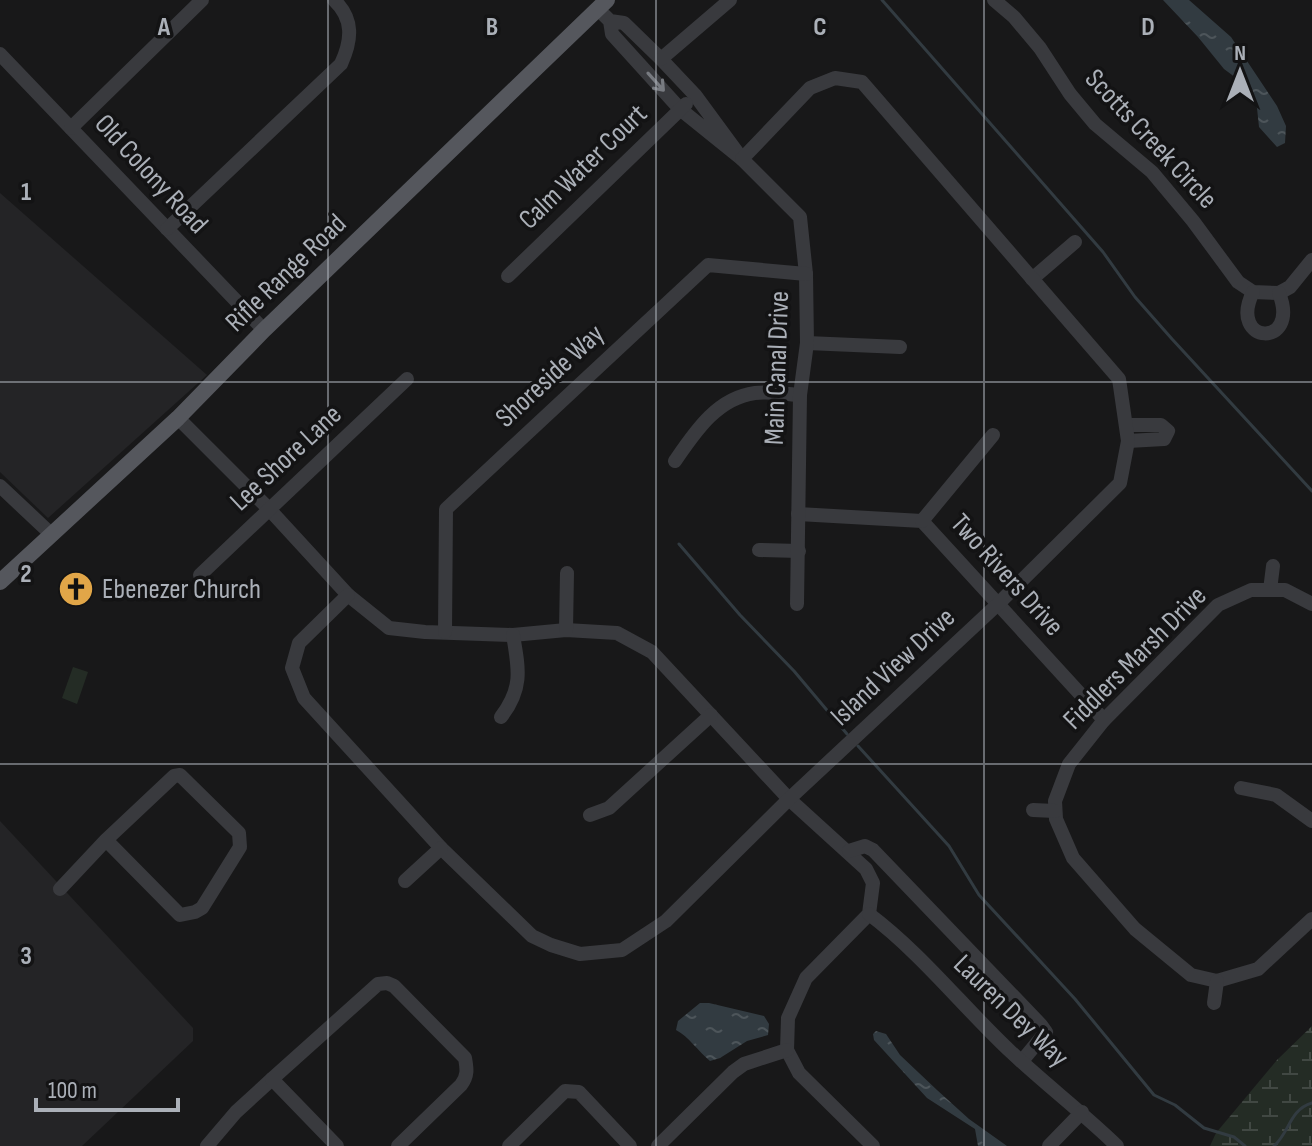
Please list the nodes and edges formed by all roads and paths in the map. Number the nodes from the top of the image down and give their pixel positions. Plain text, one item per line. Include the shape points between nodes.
1 (202, 0) edge
2 (334, 0) edge
3 (730, 0) edge
4 (994, 0) edge
5 (602, 4) edge
6 (610, 21) junction
7 (0, 54) edge
8 (661, 59) junction
9 (695, 95) junction
10 (680, 109) junction
11 (71, 128) junction
12 (742, 159) junction
13 (167, 229) junction
14 (1075, 242) dead end
15 (1312, 260) edge
16 (806, 274) junction
17 (508, 276) dead end
18 (1032, 279) junction
19 (1253, 292) junction
20 (1279, 293) junction
21 (264, 330) junction
22 (807, 343) junction
23 (900, 347) dead end
24 (407, 379) dead end
25 (800, 395) junction
26 (178, 418) junction
27 (1127, 425) junction
28 (993, 435) dead end
29 (1128, 441) junction
30 (675, 461) dead end
31 (0, 486) edge
32 (269, 509) junction
33 (798, 514) junction
34 (922, 521) junction
35 (51, 534) junction
36 (759, 550) dead end
37 (799, 551) junction
38 (1273, 566) dead end
39 (567, 573) dead end
40 (200, 575) dead end
41 (0, 582) edge
42 (1270, 590) junction
43 (348, 595) junction
44 (797, 604) dead end
45 (998, 604) junction
46 (1312, 604) edge
47 (566, 630) junction
48 (445, 632) junction
49 (513, 635) junction
50 (711, 715) junction
51 (501, 717) dead end
52 (1104, 720) junction
53 (1241, 788) dead end
54 (789, 799) junction
55 (1033, 810) dead end
56 (1055, 811) junction
57 (590, 815) dead end
58 (1312, 821) edge
59 (106, 840) junction
60 (441, 848) junction
61 (849, 851) junction
62 (405, 881) dead end
63 (60, 889) dead end
64 (869, 914) junction
65 (1312, 919) edge
66 (1217, 981) junction
67 (1214, 1003) dead end
68 (787, 1050) junction
69 (1022, 1061) junction
70 (272, 1079) junction
71 (1082, 1112) junction
72 (207, 1146) edge
73 (337, 1146) edge
74 (398, 1146) edge
75 (509, 1146) edge
76 (630, 1146) edge
77 (658, 1146) edge
78 (873, 1146) edge
79 (1049, 1146) edge
80 (1117, 1146) edge

1 - 11 street
2 - 13 street via 349,21 341,64
3 - 8 street
4 - 19 street, Scotts Creek Circle via 1040,48 1095,124 1152,172 1238,282
5 - 6 street, Main Canal Drive
5 - 21 main road, Rifle Range Road
6 - 8 street, Main Canal Drive via 624,23
6 -> 10 street, Main Canal Drive via 612,34
7 - 11 street, Old Colony Road
8 - 9 street, Main Canal Drive
9 - 10 street, Calm Water Court
9 - 12 street, Main Canal Drive
10 - 12 street, Main Canal Drive
10 - 17 street, Calm Water Court
11 - 13 street, Old Colony Road
12 - 16 street, Main Canal Drive via 800,217
12 - 18 street, Island View Drive via 810,88 835,78 862,82
13 - 21 street, Old Colony Road
14 - 18 street
15 - 20 street
16 - 22 street, Main Canal Drive
16 - 48 street, Shoreside Way via 708,265 446,509
18 - 27 street, Island View Drive via 1119,379
19 - 20 street
19 - 20 street via 1245,316 1263,333 1278,328 1284,319
21 - 26 main road, Rifle Range Road
22 - 23 street
22 - 25 street, Main Canal Drive
24 - 32 street, Lee Shore Lane
25 - 30 street via 755,393 723,404
25 - 33 street, Main Canal Drive
26 - 32 street
26 - 35 main road, Rifle Range Road
27 - 29 street, Island View Drive
27 - 29 street via 1161,425 1168,431 1164,439
28 - 34 street
29 - 45 street, Island View Drive via 1120,483
31 - 35 street
32 - 40 street, Lee Shore Lane
32 - 43 street
33 - 34 street, Two Rivers Drive
33 - 37 street, Main Canal Drive
34 - 45 street, Two Rivers Drive
35 - 41 main road, Rifle Range Road
36 - 37 street
37 - 44 street, Main Canal Drive
38 - 42 street
39 - 47 street
42 - 46 street via 1285,590
42 - 52 street, Fiddlers Marsh Drive via 1251,590 1218,605
43 - 48 street via 389,628
43 - 60 street, Island View Drive via 299,643 292,668 304,698
45 - 52 street, Two Rivers Drive
45 - 54 street, Island View Drive
47 - 49 street
47 - 50 street via 617,633 652,652
48 - 49 street
49 - 51 street via 519,671 515,699
50 - 54 street
50 - 57 street via 609,808
52 - 56 street, Fiddlers Marsh Drive via 1069,764
53 - 58 street via 1276,795
54 - 60 street, Island View Drive via 666,921 622,950 580,954 532,936
54 - 61 street
55 - 56 street
56 - 66 street via 1073,858 1135,929 1191,975
59 - 59 street via 168,780 180,775 239,833 237,852 202,908 180,915
59 - 63 street
60 - 62 street
61 - 64 street via 873,883
61 - 69 street via 865,846 873,850 1041,1025 1046,1032
64 - 68 street via 806,978 788,1018
64 - 69 street, Lauren Dey Way via 896,933
65 - 66 street via 1258,969
66 - 67 street
68 - 77 street via 733,1072
68 - 78 street via 799,1073
69 - 71 street, Lauren Dey Way
70 - 72 street
70 - 73 street
70 - 74 street via 378,984 394,986 465,1058 467,1068 461,1085
71 - 79 street
71 - 80 street, Lauren Dey Way
75 - 76 street via 572,1089

